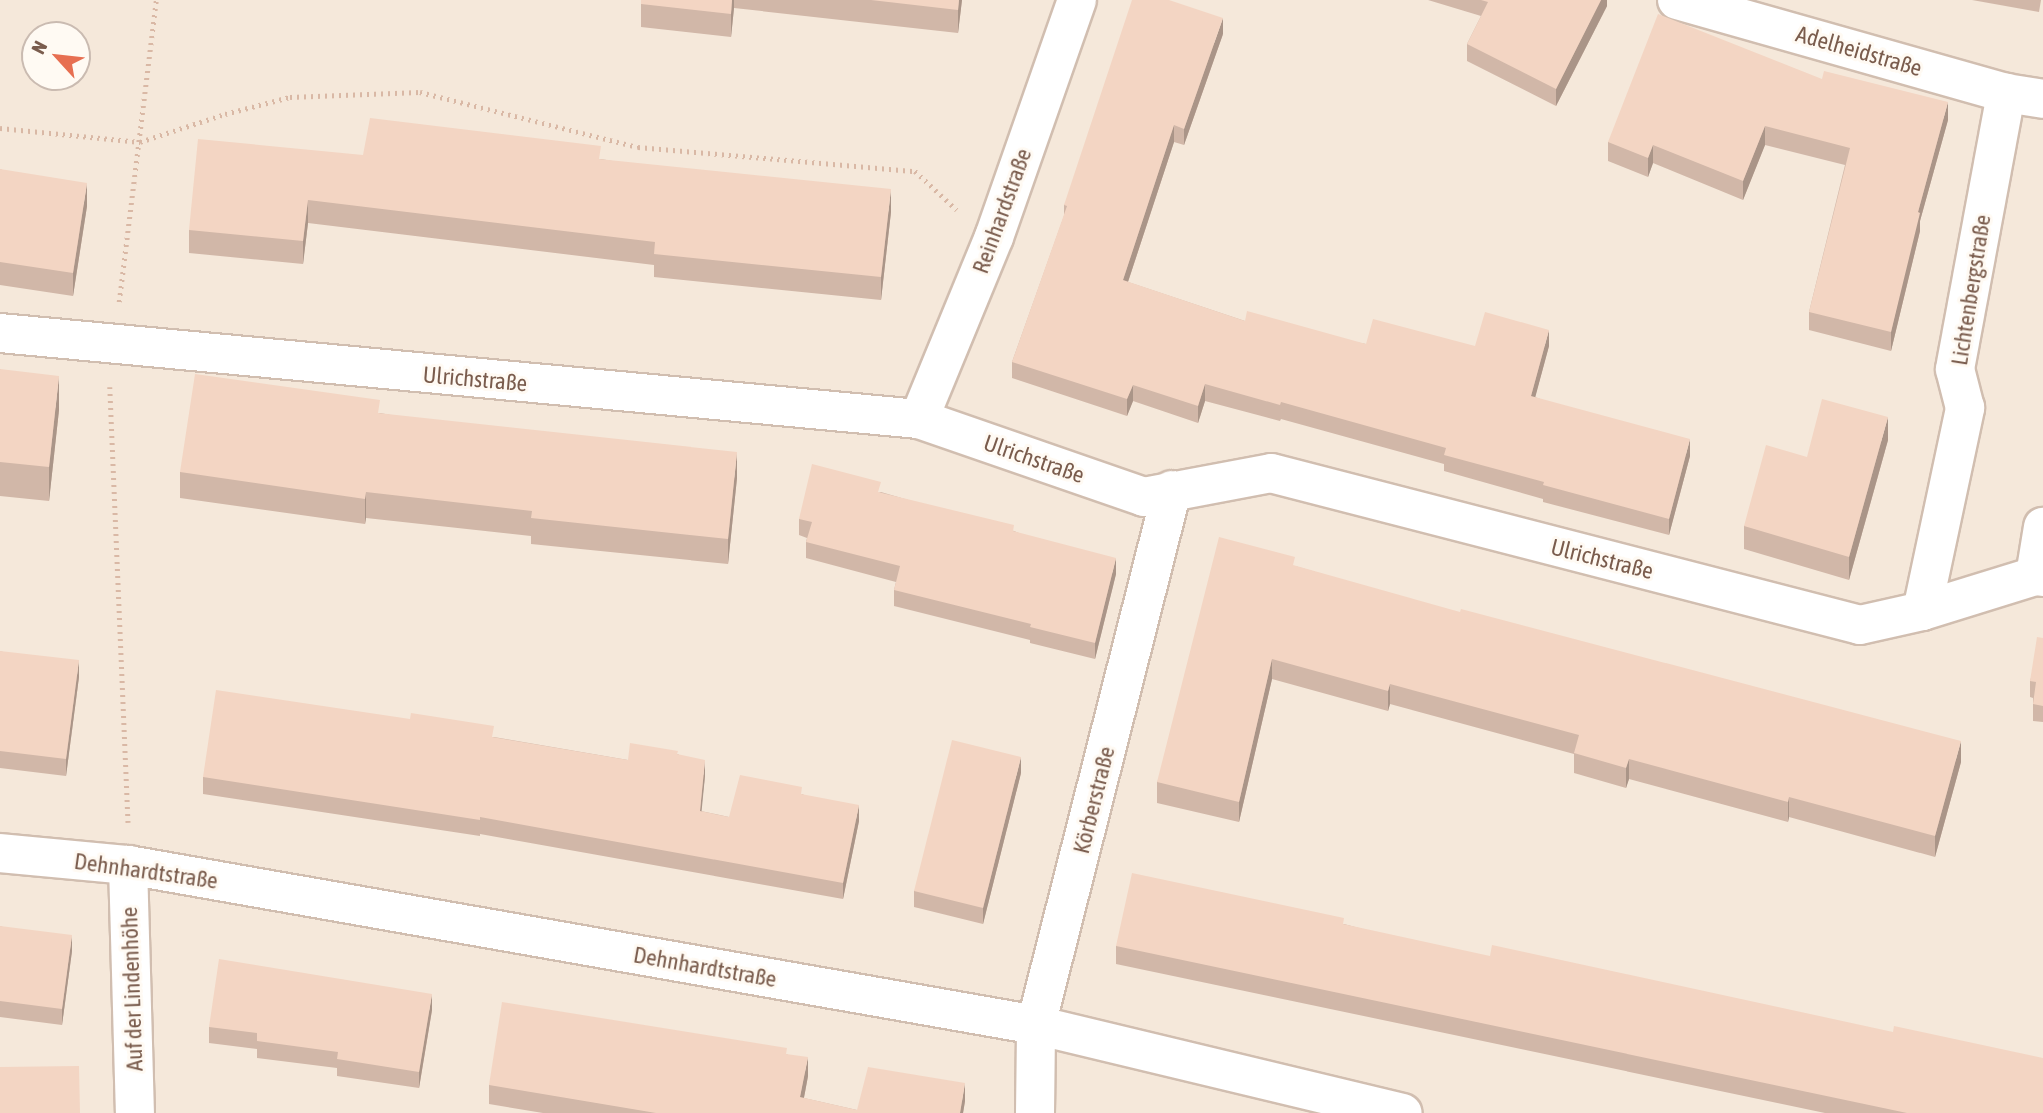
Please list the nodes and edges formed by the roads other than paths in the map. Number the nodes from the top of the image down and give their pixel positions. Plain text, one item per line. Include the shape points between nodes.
1 (1077, 0) edge
2 (1677, 0) edge
3 (2025, 96) edge
4 (0, 333) edge
5 (919, 419) junction
6 (1172, 490) junction
7 (2043, 527) edge
8 (2039, 577) edge
9 (1922, 611) junction
10 (0, 853) edge
11 (128, 865) junction
12 (1036, 1025) junction
13 (135, 1113) edge
14 (1035, 1113) edge
15 (1403, 1113) edge

1 - 5 street, Reinhardstraße via 994,237
2 - 3 street, Adelheidstraße
3 - 9 street, Lichtenbergstraße via 1955,369 1965,408
4 - 5 street, Ulrichstraße
5 - 6 street, Ulrichstraße via 1144,497
6 - 9 street, Ulrichstraße via 1271,473 1860,625
6 - 12 street, Körberstraße
7 - 8 street
8 - 9 street, Ulrichstraße
10 - 11 street, Dehnhardtstraße
11 - 12 street, Dehnhardtstraße
11 - 13 street, Auf der Lindenhöhe
12 - 14 street, Körberstraße
12 - 15 street, Dehnhardtstraße

